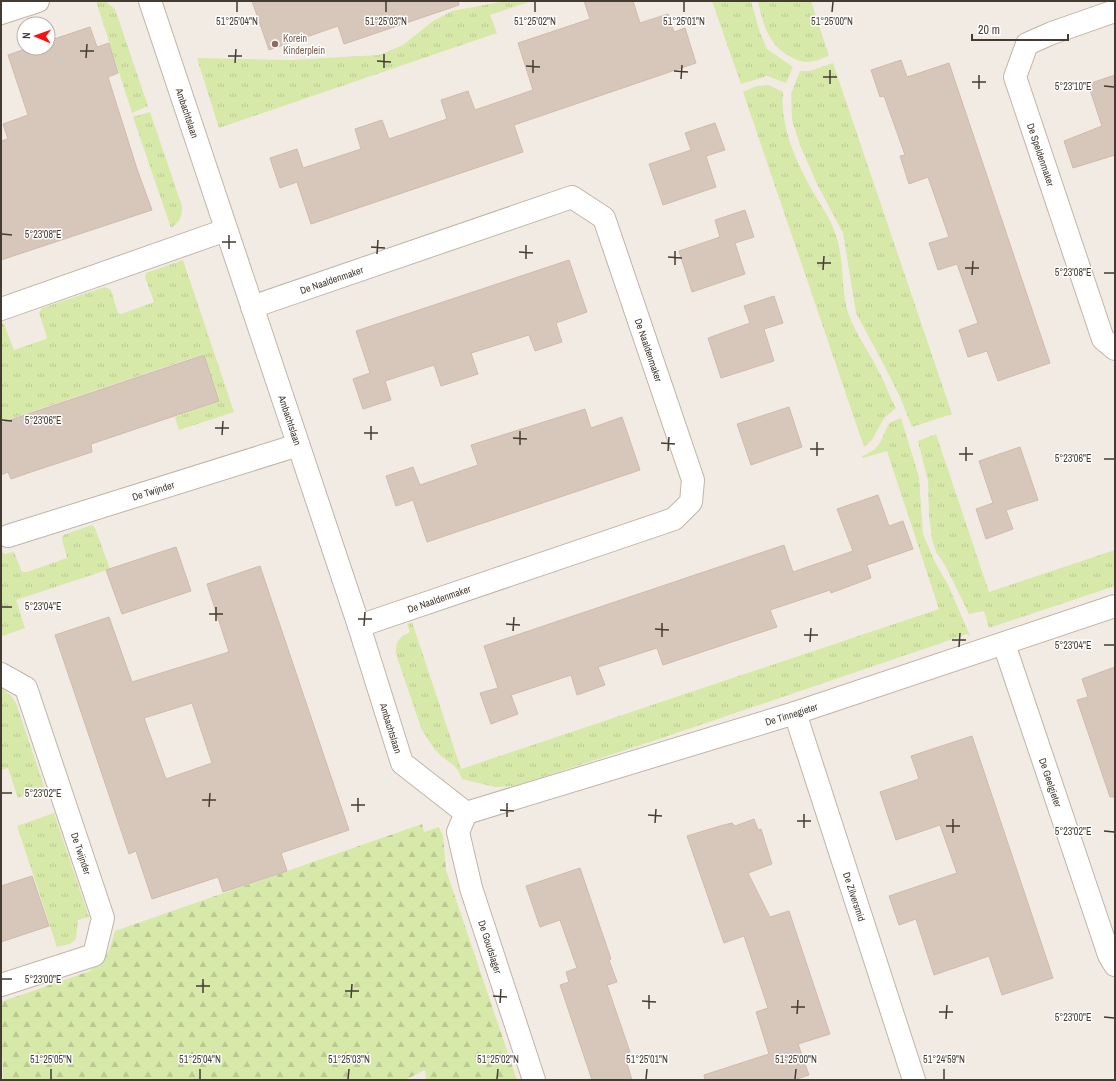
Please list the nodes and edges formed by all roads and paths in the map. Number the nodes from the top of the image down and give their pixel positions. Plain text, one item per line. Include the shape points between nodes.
1 (38, 1) edge
2 (150, 1) edge
3 (1115, 12) edge
4 (1, 13) edge
5 (226, 230) junction
6 (252, 307) junction
7 (1, 309) edge
8 (1115, 349) edge
9 (298, 445) junction
10 (8, 536) dead end
11 (1115, 606) edge
12 (359, 626) junction
13 (1004, 644) junction
14 (1, 674) edge
15 (795, 713) junction
16 (466, 813) junction
17 (1115, 965) edge
18 (1, 985) edge
19 (534, 1080) edge
20 (914, 1080) edge

1 - 4 street
2 - 5 street, Ambachtslaan
3 - 8 street, De Speldenmaker via 1027,44 1015,77 1103,339
5 - 6 street, Ambachtslaan
5 - 7 street
6 - 9 street, Ambachtslaan
6 - 12 street, De Naaldenmaker via 572,197 604,218 693,480 691,502 674,519
9 - 10 street, De Twijnder
9 - 12 street, Ambachtslaan
11 - 13 street, De Tinnegieter
12 - 16 street, Ambachtslaan via 402,763
13 - 15 street, De Tinnegieter
13 - 17 street, De Geelgieter via 1109,955
14 - 18 street, De Twijnder via 26,688 103,918 94,955
15 - 16 street, De Tinnegieter
15 - 20 street, De Zilversmid
16 - 19 street, De Goudslager via 458,832 472,888

